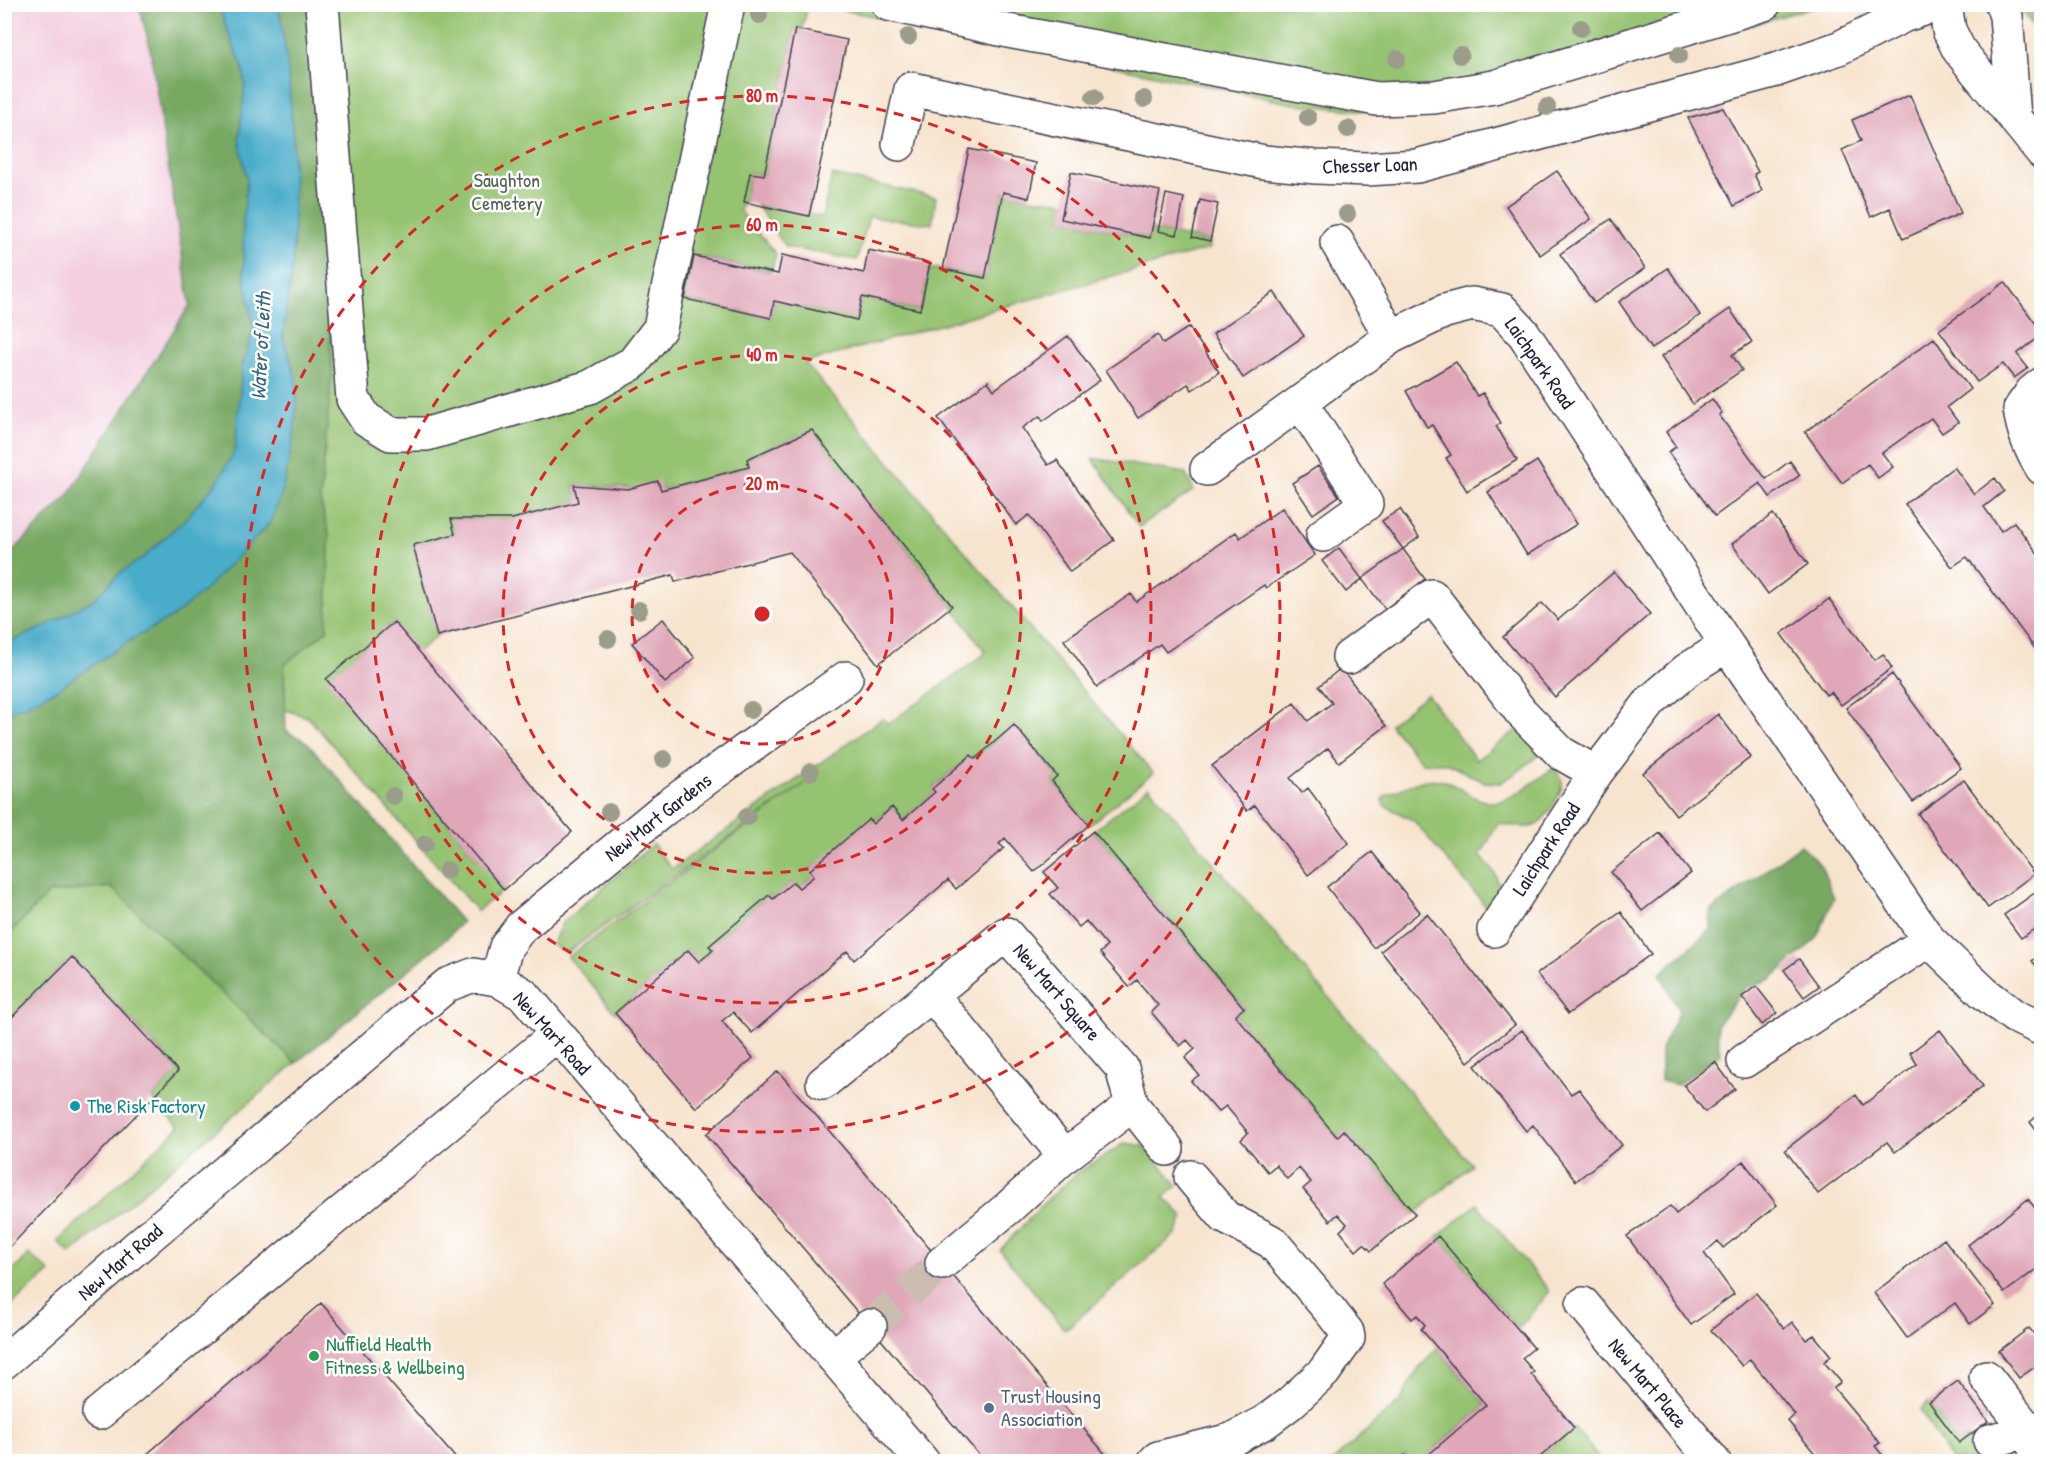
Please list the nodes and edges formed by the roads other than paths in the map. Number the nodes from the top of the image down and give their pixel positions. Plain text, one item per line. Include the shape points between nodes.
1 (322, 4) edge
2 (728, 4) edge
3 (888, 4) edge
4 (1764, 4) edge
5 (1939, 4) edge
6 (1945, 4) edge
7 (2002, 4) edge
8 (1898, 10) edge
9 (2014, 117) junction
10 (899, 144) dead end
11 (2042, 152) edge
12 (1336, 242) dead end
13 (1391, 337) junction
14 (2042, 384) edge
15 (1300, 403) junction
16 (2042, 468) edge
17 (1207, 469) dead end
18 (1323, 535) dead end
19 (1727, 645) junction
20 (1349, 657) dead end
21 (846, 678) dead end
22 (1596, 773) junction
23 (1494, 930) dead end
24 (1929, 940) junction
25 (497, 979) junction
26 (931, 994) junction
27 (2042, 1029) edge
28 (556, 1035) junction
29 (1744, 1061) dead end
30 (824, 1083) dead end
31 (1132, 1105) junction
32 (1167, 1149) dead end
33 (1065, 1156) junction
34 (1191, 1177) dead end
35 (942, 1263) tunnel mouth
36 (1583, 1304) dead end
37 (870, 1326) tunnel mouth
38 (833, 1357) junction
39 (4, 1362) edge
40 (1986, 1377) dead end
41 (99, 1413) dead end
42 (2037, 1440) edge
43 (1990, 1441) dead end
44 (923, 1461) edge
45 (1154, 1461) edge
46 (1714, 1461) edge

1 - 2 street via 353,399 366,419 391,434 427,434 590,387 633,363 660,328
3 - 4 street via 1008,31 1377,99 1434,97 1494,87
5 - 8 street, Chesser Loan
6 - 9 street via 1949,30 1959,50
7 - 9 street
8 - 10 street, Chesser Loan via 1839,48 1776,70 1417,166 1367,169 1264,162 911,89
9 - 11 street
12 - 13 street
13 - 15 street, Laichpark Road
13 - 19 street, Laichpark Road via 1445,311 1472,303 1502,310 1524,334
14 - 16 street via 2020,409 2031,451
15 - 17 street, Laichpark Road
15 - 18 street via 1366,504
19 - 22 street, Laichpark Road via 1687,670 1651,701
19 - 24 street, Laichpark Road
20 - 22 street via 1432,596 1521,712 1561,753
21 - 25 street, New Mart Gardens via 664,809 521,927 506,947
22 - 23 street, Laichpark Road
24 - 27 street, Laichpark Road via 1983,992 2014,1016
24 - 29 street
25 - 28 street, New Mart Road via 524,995
25 - 39 street, New Mart Road via 473,975 447,985
26 - 30 street, New Mart Square
26 - 31 street, New Mart Square via 1006,934 1122,1068
26 - 33 street
28 - 38 street, New Mart Road
28 - 41 street
31 - 32 street, New Mart Square
31 - 33 street
33 - 35 street
34 - 45 street via 1225,1217 1272,1242 1348,1338 1324,1372 1266,1422 1231,1440
36 - 46 street, New Mart Place
37 - 38 street
38 - 44 street, New Mart Road
40 - 42 street
42 - 43 street

